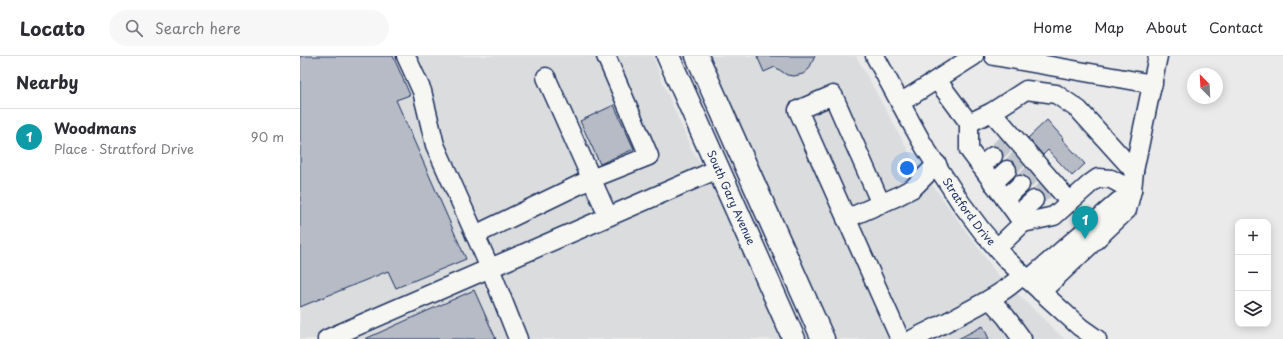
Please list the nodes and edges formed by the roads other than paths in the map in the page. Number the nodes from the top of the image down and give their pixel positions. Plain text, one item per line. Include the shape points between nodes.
1 (406, 56) edge
2 (606, 56) edge
3 (668, 56) edge
4 (697, 56) edge
5 (876, 56) edge
6 (974, 56) edge
7 (994, 56) edge
8 (1158, 56) edge
9 (546, 78) dead end
10 (937, 80) junction
11 (1153, 84) junction
12 (900, 103) junction
13 (992, 112) junction
14 (969, 123) junction
15 (937, 164) junction
16 (718, 168) junction
17 (1007, 170) tunnel mouth
18 (1134, 171) junction
19 (591, 180) junction
20 (993, 183) junction
21 (1020, 185) tunnel mouth
22 (1132, 190) junction
23 (1005, 199) junction
24 (1034, 200) tunnel mouth
25 (1070, 202) junction
26 (881, 204) junction
27 (608, 216) junction
28 (846, 219) junction
29 (1020, 219) junction
30 (475, 235) junction
31 (997, 248) junction
32 (490, 268) junction
33 (1026, 277) junction
34 (1041, 292) junction
35 (990, 299) junction
36 (327, 339) edge
37 (518, 339) edge
38 (794, 339) edge
39 (823, 339) edge
40 (900, 339) edge
41 (913, 339) edge
42 (1022, 339) edge
43 (1097, 339) edge

1 - 30 street via 422,91 435,145
2 - 19 street via 649,156
3 - 16 main road, South Gary Avenue
4 - 39 main road
5 - 12 street, Stratford Drive
6 - 10 street
7 - 11 street
8 - 11 street
9 - 19 street
10 - 12 street
10 - 14 street
11 - 18 street
12 - 15 street, Stratford Drive
13 - 14 street
13 - 18 street via 1026,90 1056,94 1079,110
13 - 25 street via 1010,140 1050,185
14 - 20 street via 969,150 987,161
15 - 26 street via 913,188
15 - 31 street, Stratford Drive via 961,203
16 - 27 street
16 - 38 main road, South Gary Avenue
17 - 20 street
18 - 22 street
19 - 27 street
19 - 30 street
20 - 23 street
21 - 23 street
22 - 25 street via 1111,179 1098,178
22 - 33 street
22 - 34 street via 1127,210
23 - 29 street
24 - 29 street
25 - 29 street via 1054,216
26 - 28 street
26 - 28 street via 833,95 798,110
27 - 32 street
28 - 40 street
29 - 31 street
30 - 32 street
31 - 33 street, Stratford Drive
32 - 36 street
32 - 37 street
33 - 34 street, Stratford Drive
33 - 35 street
34 - 43 street, Stratford Drive
35 - 41 street
35 - 42 street

